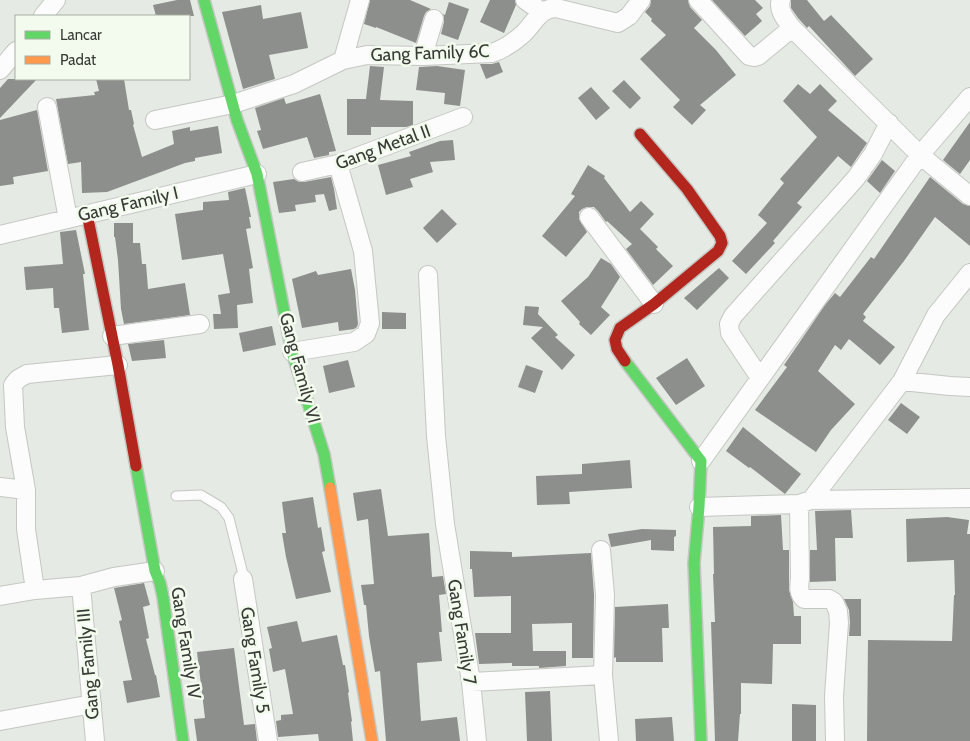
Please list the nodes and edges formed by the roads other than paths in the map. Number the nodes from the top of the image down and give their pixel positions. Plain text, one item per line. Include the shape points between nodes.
1 (56, 0) edge
2 (204, 0) edge
3 (360, 0) edge
4 (525, 0) edge
5 (641, 0) edge
6 (698, 0) edge
7 (781, 0) edge
8 (542, 12) junction
9 (44, 15) edge
10 (434, 19) dead end
11 (792, 28) junction
12 (15, 52) edge
13 (423, 56) junction
14 (344, 60) junction
15 (0, 70) edge
16 (970, 97) edge
17 (233, 104) junction
18 (47, 107) dead end
19 (463, 117) dead end
20 (155, 120) dead end
21 (889, 123) junction
22 (640, 134) dead end
23 (920, 154) junction
24 (338, 164) junction
25 (302, 172) dead end
26 (257, 174) junction
27 (970, 196) edge
28 (87, 214) junction
29 (589, 217) dead end
30 (68, 219) junction
31 (0, 235) edge
32 (970, 273) edge
33 (428, 275) dead end
34 (654, 304) junction
35 (200, 324) dead end
36 (112, 336) junction
37 (292, 352) junction
38 (118, 365) junction
39 (760, 378) junction
40 (902, 381) junction
41 (970, 387) edge
42 (701, 461) junction
43 (0, 487) edge
44 (26, 490) junction
45 (176, 496) dead end
46 (970, 498) edge
47 (805, 502) junction
48 (699, 507) junction
49 (601, 550) dead end
50 (155, 572) junction
51 (243, 579) joint
52 (81, 586) junction
53 (35, 590) junction
54 (0, 596) edge
55 (603, 675) junction
56 (471, 682) junction
57 (92, 704) junction
58 (0, 722) edge
59 (95, 741) edge
60 (183, 741) edge
61 (268, 741) edge
62 (372, 741) edge
63 (477, 741) edge
64 (609, 741) edge
65 (701, 741) edge
66 (835, 741) edge

1 - 9 street
2 - 17 street, Gang Family VI
3 - 14 street
4 - 8 street
5 - 8 street via 629,16 618,22 556,8
6 - 11 street via 754,58
7 - 11 street via 780,8
8 - 13 street, Gang Family 6C via 503,50
10 - 13 street
11 - 21 street
12 - 15 street
13 - 14 street, Gang Family 6C via 367,55
14 - 17 street, Gang Family 6C via 294,84
16 - 23 street
17 - 20 street, Gang Family 6C
17 - 26 street, Gang Family VI
18 - 30 street
19 - 24 street, Gang Metal II
21 - 23 street
21 - 39 street via 874,154 856,178 733,316 729,324 730,333
22 - 34 street via 687,189 722,243 718,252
23 - 27 street
23 - 39 street
24 - 25 street, Gang Metal II
24 - 37 street via 364,251 370,323 366,334 354,342
26 - 28 street, Gang Family I
26 - 37 street, Gang Family VI
28 - 30 street, Gang Family I
28 - 36 street, Gang Family IV
29 - 34 street
30 - 31 street, Gang Family I
32 - 40 street via 936,315
33 - 56 street, Gang Family 7 via 436,436 445,524
34 - 42 street via 620,328 615,340 617,349
35 - 36 street
36 - 38 street, Gang Family IV
37 - 62 street, Gang Family VI via 324,454
38 - 44 street via 27,374 13,385 15,427
38 - 50 street, Gang Family IV
39 - 42 street
40 - 41 street
40 - 47 street
42 - 48 street
43 - 44 street
44 - 53 street via 26,529
45 - 51 lane via 201,494 222,507 229,518
46 - 47 street
47 - 48 street
47 - 66 street via 800,595 804,600 829,599 838,611
48 - 65 street via 694,563
49 - 55 street via 605,595
50 - 52 street via 114,577
50 - 60 street, Gang Family IV via 163,597
51 - 61 street, Gang Family 5
52 - 53 street
52 - 57 street, Gang Family III
53 - 54 street
55 - 56 street
55 - 64 street
56 - 63 street, Gang Family 7
57 - 58 street
57 - 59 street, Gang Family III

